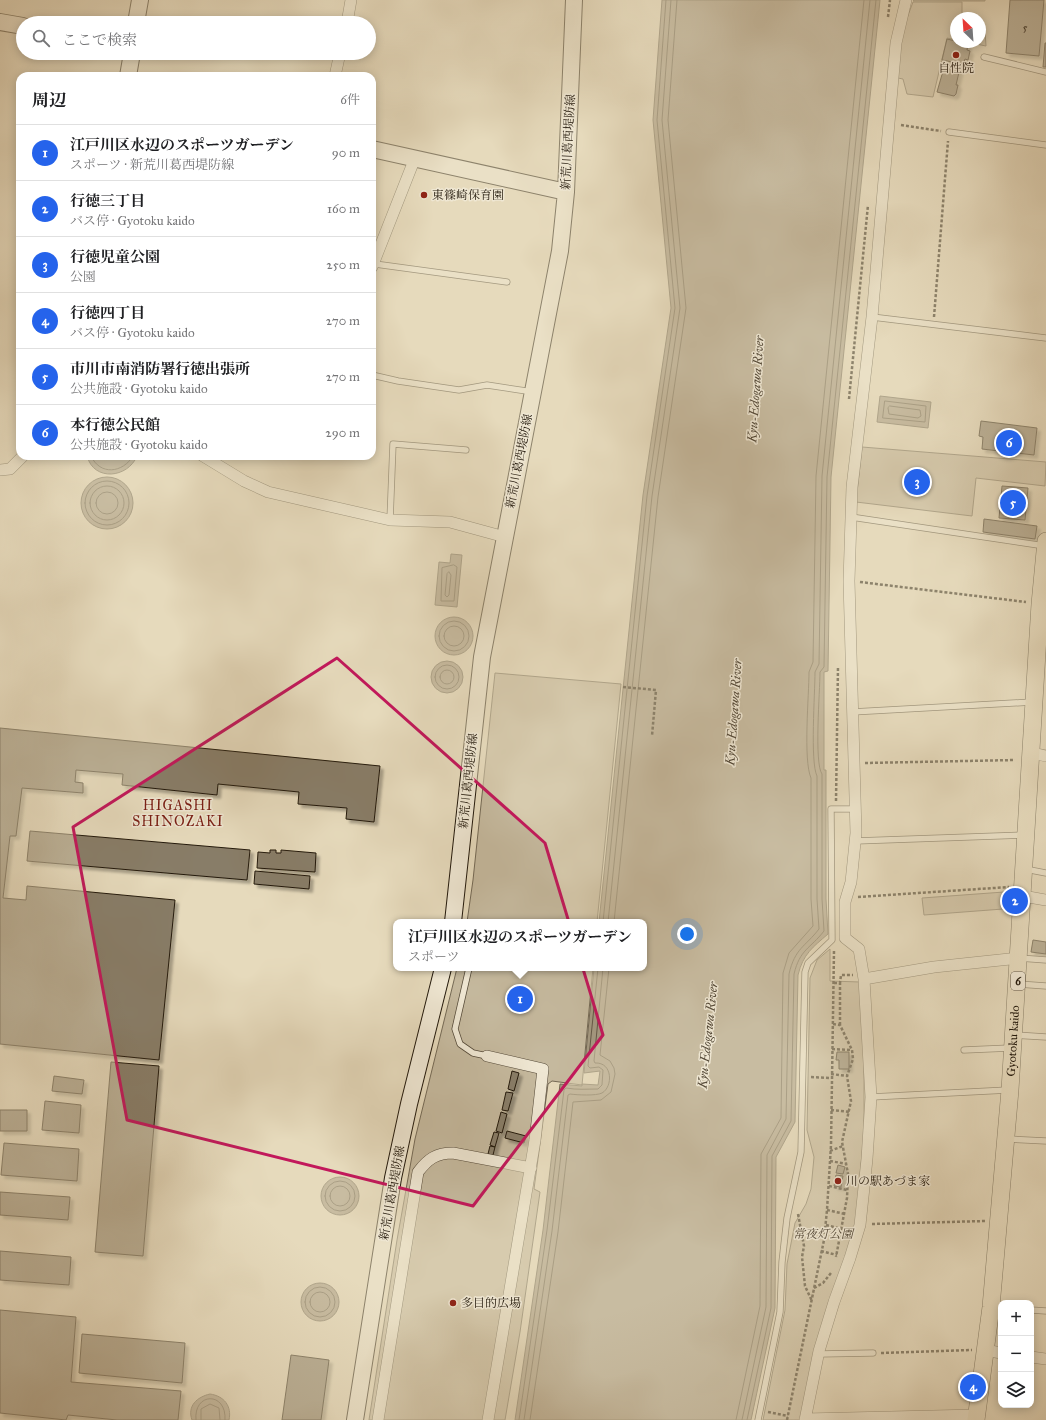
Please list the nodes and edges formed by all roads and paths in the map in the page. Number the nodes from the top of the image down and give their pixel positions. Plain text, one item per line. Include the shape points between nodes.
1 (140, 0) edge
2 (351, 0) edge
3 (574, 0) edge
4 (906, 0) edge
5 (137, 16) edge
6 (348, 16) edge
7 (0, 22) edge
8 (16, 25) edge
9 (984, 57) dead end
10 (131, 60) edge
11 (338, 60) edge
12 (129, 72) edge
13 (336, 72) edge
14 (1046, 72) edge
15 (890, 123) junction
16 (949, 132) junction
17 (1046, 145) edge
18 (376, 150) edge
19 (415, 158) junction
20 (566, 192) junction
21 (376, 257) edge
22 (376, 265) edge
23 (507, 282) dead end
24 (872, 317) junction
25 (933, 323) junction
26 (1046, 338) edge
27 (376, 376) edge
28 (533, 392) junction
29 (466, 450) dead end
30 (19, 460) edge
31 (210, 460) edge
32 (0, 470) edge
33 (851, 517) junction
34 (390, 520) junction
35 (505, 537) junction
36 (1046, 541) edge
37 (1046, 546) edge
38 (849, 581) junction
39 (1042, 598) edge
40 (623, 687) dead end
41 (1034, 702) junction
42 (852, 712) junction
43 (652, 736) dead end
44 (1036, 756) edge
45 (854, 763) junction
46 (855, 809) junction
47 (1026, 834) junction
48 (855, 841) junction
49 (1024, 869) junction
50 (1046, 873) edge
51 (1023, 891) junction
52 (846, 896) junction
53 (1046, 900) edge
54 (453, 919) edge
55 (1019, 958) junction
56 (1046, 960) edge
57 (442, 971) edge
58 (468, 971) edge
59 (841, 978) dead end
60 (864, 979) junction
61 (840, 983) junction
62 (1017, 984) junction
63 (1046, 986) edge
64 (833, 1024) junction
65 (840, 1025) junction
66 (1046, 1037) edge
67 (1014, 1042) junction
68 (832, 1049) junction
69 (852, 1050) junction
70 (964, 1050) dead end
71 (487, 1056) joint
72 (831, 1074) junction
73 (803, 1076) junction
74 (847, 1076) junction
75 (831, 1078) junction
76 (1010, 1090) junction
77 (871, 1098) junction
78 (831, 1110) junction
79 (850, 1112) junction
80 (1006, 1139) junction
81 (1046, 1140) edge
82 (843, 1146) junction
83 (830, 1151) junction
84 (830, 1161) junction
85 (847, 1164) junction
86 (531, 1168) junction
87 (829, 1186) junction
88 (847, 1190) junction
89 (793, 1194) junction
90 (828, 1210) junction
91 (845, 1214) junction
92 (1000, 1221) junction
93 (826, 1225) junction
94 (860, 1225) junction
95 (842, 1229) junction
96 (821, 1251) junction
97 (837, 1255) junction
98 (835, 1263) dead end
99 (833, 1270) dead end
100 (814, 1288) junction
101 (812, 1300) junction
102 (1034, 1310) edge
103 (1046, 1311) edge
104 (993, 1351) edge
105 (872, 1353) joint
106 (819, 1354) junction
107 (1034, 1358) edge
108 (1046, 1359) edge
109 (796, 1377) junction
110 (803, 1379) dead end
111 (760, 1410) junction
112 (788, 1416) junction
113 (976, 1417) edge
114 (355, 1420) edge
115 (378, 1420) edge
116 (488, 1420) edge
117 (758, 1420) edge
118 (787, 1420) edge
119 (805, 1420) edge

1 - 5 main road
2 - 6 street
3 - 20 main road, 新荒川葛西堤防線
4 - 15 street via 896,43
7 - 8 main road
9 - 14 lane
10 - 12 main road
11 - 13 street
15 - 16 path
15 - 24 street
16 - 17 lane
16 - 25 path
18 - 19 main road
19 - 20 main road
19 - 21 street
20 - 28 main road, 新荒川葛西堤防線 via 560,251
22 - 23 lane
24 - 25 lane
24 - 33 street via 852,487
25 - 26 lane
27 - 28 lane via 459,390 487,385
28 - 35 main road, 新荒川葛西堤防線
29 - 34 lane via 393,444
30 - 32 street via 10,469
31 - 34 street via 268,492
33 - 37 lane
33 - 38 street
34 - 35 street via 450,522
35 - 54 main road, 新荒川葛西堤防線 via 482,657
36 - 37 main road, Gyotoku kaido / 6
37 - 39 main road, Gyotoku kaido / 6
38 - 39 path
38 - 42 street
39 - 41 main road, Gyotoku kaido / 6
40 - 43 path via 656,690
41 - 42 lane
41 - 44 main road, Gyotoku kaido / 6
42 - 45 street
44 - 45 path
44 - 47 main road, Gyotoku kaido / 6
45 - 46 street
46 - 48 street
46 - 73 lane via 831,809 832,940 808,963 805,972
47 - 48 lane
47 - 49 main road, Gyotoku kaido / 6
48 - 52 street via 851,882
49 - 50 lane
49 - 51 main road, Gyotoku kaido / 6
51 - 52 path
51 - 53 street
51 - 55 main road, Gyotoku kaido / 6
52 - 60 street via 844,935 847,941 859,949
55 - 56 lane
55 - 60 street via 934,967
55 - 62 main road, Gyotoku kaido / 6
57 - 114 main road, 新荒川葛西堤防線 via 393,1178
58 - 71 lane via 455,1029 460,1044 474,1053
59 - 61 path
60 - 77 street
61 - 64 path via 834,982
61 - 65 path
62 - 63 lane
62 - 67 main road, Gyotoku kaido / 6
64 - 65 path
64 - 68 path
65 - 69 path
66 - 67 lane
67 - 70 lane
67 - 76 main road, Gyotoku kaido / 6
68 - 69 path
68 - 72 path
69 - 74 path via 853,1059
71 - 86 street via 544,1069
72 - 74 path
72 - 75 path
73 - 75 path
73 - 89 lane via 801,1152
74 - 79 path via 851,1093
75 - 78 path
76 - 77 lane
76 - 80 main road, Gyotoku kaido / 6
77 - 94 street
78 - 79 path
78 - 83 path
79 - 82 path via 842,1140
80 - 81 lane
80 - 92 main road, Gyotoku kaido / 6
82 - 83 path
82 - 85 path
83 - 84 path
84 - 85 path
84 - 87 path
85 - 88 path
86 - 115 street via 441,1153 427,1160 418,1172
86 - 116 street
87 - 88 path
87 - 90 path
88 - 91 path
89 - 101 path via 804,1246 802,1257 805,1286
89 - 111 lane via 787,1218 780,1312
90 - 91 path
90 - 93 path
91 - 95 path
92 - 94 path
92 - 104 main road, Gyotoku kaido / 6
93 - 95 path
93 - 96 path
94 - 106 street
95 - 97 path
96 - 97 path
96 - 100 path
97 - 98 path
99 - 100 path via 823,1283
100 - 101 path
101 - 109 path
102 - 103 lane
104 - 105 path
104 - 113 main road, Gyotoku kaido / 6
105 - 106 lane
106 - 119 street
107 - 108 street
109 - 110 path
109 - 112 path
111 - 112 path
111 - 117 lane
112 - 118 path
113 - 119 street

